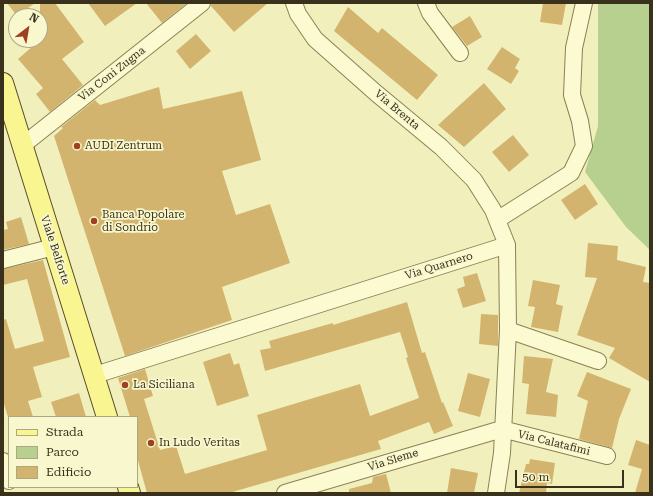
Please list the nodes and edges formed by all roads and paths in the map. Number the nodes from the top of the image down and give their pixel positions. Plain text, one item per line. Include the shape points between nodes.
1 (202, 3) edge
2 (294, 3) edge
3 (426, 3) edge
4 (584, 3) edge
5 (460, 53) dead end
6 (3, 83) edge
7 (23, 145) junction
8 (497, 220) junction
9 (507, 245) junction
10 (54, 247) junction
11 (3, 260) edge
12 (508, 330) junction
13 (598, 361) dead end
14 (95, 375) junction
15 (107, 416) edge
16 (502, 429) junction
17 (607, 456) dead end
18 (3, 461) edge
19 (8, 478) edge
20 (285, 493) edge
21 (496, 493) edge

1 - 7 street, Via Coni Zugna
2 - 8 street, Via Brenta via 315,40 441,147 474,180
3 - 5 street via 430,13
4 - 8 street via 574,48 572,95 584,146 571,174
6 - 7 main road, Viale Belforte
7 - 10 main road, Viale Belforte
8 - 9 street
9 - 12 street, Via Calatafimi
9 - 14 street, Via Quarnero
10 - 11 street
10 - 14 main road, Viale Belforte
12 - 13 street
12 - 16 street, Via Calatafimi
14 - 15 main road, Viale Belforte
16 - 17 street, Via Calatafimi
16 - 20 street, Via Sleme
16 - 21 street, Via Calatafimi via 502,453
18 - 19 street

